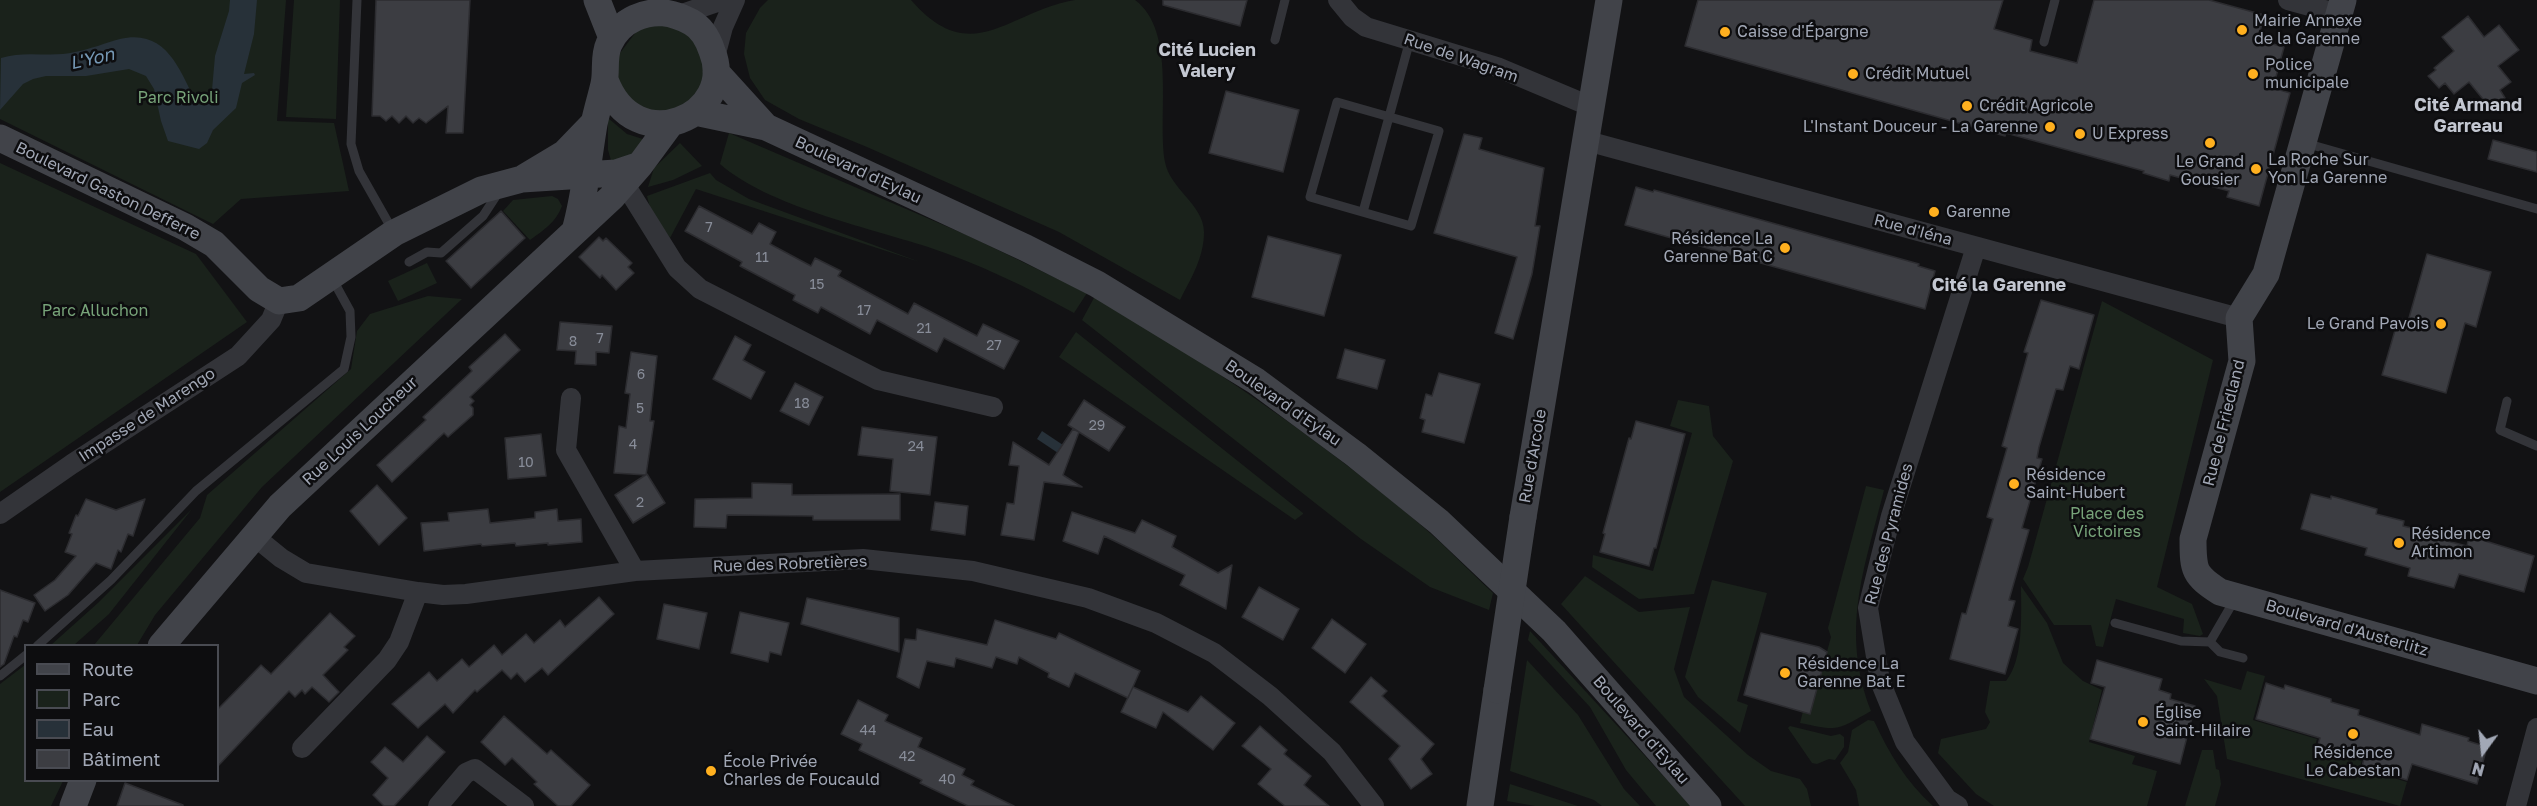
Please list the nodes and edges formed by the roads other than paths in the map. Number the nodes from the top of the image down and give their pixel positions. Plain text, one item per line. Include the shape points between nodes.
1 (357, 0) edge
2 (597, 0) edge
3 (723, 0) edge
4 (735, 0) edge
5 (1285, 0) edge
6 (1338, 0) edge
7 (1609, 0) edge
8 (2055, 0) edge
9 (2288, 0) edge
10 (2341, 7) edge
11 (658, 9) edge
12 (612, 38) junction
13 (1275, 40) dead end
14 (1410, 40) junction
15 (2044, 42) dead end
16 (716, 64) junction
17 (605, 80) junction
18 (1592, 107) junction
19 (1389, 117) junction
20 (683, 118) junction
21 (594, 123) junction
22 (766, 127) junction
23 (5, 141) edge
24 (1587, 141) junction
25 (2303, 143) junction
26 (632, 174) junction
27 (587, 176) junction
28 (513, 181) junction
29 (2537, 208) edge
30 (1362, 212) junction
31 (575, 231) junction
32 (394, 233) junction
33 (1976, 247) junction
34 (409, 262) dead end
35 (331, 278) junction
36 (279, 301) junction
37 (2239, 318) junction
38 (571, 398) dead end
39 (2507, 401) dead end
40 (993, 407) dead end
41 (2537, 446) edge
42 (3, 510) edge
43 (254, 536) junction
44 (2193, 539) joint
45 (634, 571) junction
46 (418, 592) junction
47 (2236, 597) junction
48 (2115, 623) dead end
49 (2210, 642) junction
50 (38, 644) edge
51 (162, 644) edge
52 (24, 657) edge
53 (2243, 658) dead end
54 (0, 675) edge
55 (2537, 681) edge
56 (2537, 728) edge
57 (302, 748) dead end
58 (82, 782) edge
59 (73, 806) edge
60 (438, 806) edge
61 (524, 806) edge
62 (1374, 806) edge
63 (1480, 806) edge
64 (1708, 806) edge
65 (1958, 806) edge
66 (2516, 806) edge

1 - 32 lane via 351,144 359,171
2 - 12 main road
3 - 11 street
4 - 16 street via 723,27
5 - 13 lane
6 - 14 street, Rue de Wagram via 1366,27
7 - 18 main road, Rue d'Arcole
8 - 15 lane
9 - 10 street
10 - 25 main road
11 - 12 main road via 632,20
11 - 16 main road via 695,25 708,39
12 - 17 main road via 604,63
14 - 18 street, Rue de Wagram via 1497,67
14 - 19 lane
16 - 20 main road via 709,94
16 - 22 main road, Boulevard d'Eylau
17 - 20 main road via 611,97 637,120 654,124
17 - 21 main road
18 - 24 main road, Rue d'Arcole
19 - 30 lane
19 - 30 lane via 1439,132 1411,226
19 - 30 lane via 1337,102 1310,196
20 - 22 main road, Boulevard d'Eylau
20 - 26 main road, Rue Louis Loucheur
21 - 27 main road
21 - 28 main road via 564,153
22 - 64 main road, Boulevard d'Eylau via 1097,284 1256,381 1439,522 1554,631
23 - 36 main road, Boulevard Gaston Defferre via 185,227 214,244 259,289
24 - 33 street, Rue d'Iéna
24 - 63 main road, Rue d'Arcole, bridge via 1523,517
25 - 29 lane
25 - 37 main road via 2266,274
26 - 27 main road
26 - 31 main road, Rue Louis Loucheur
26 - 40 street via 677,268 700,289 878,380
27 - 28 main road
27 - 31 main road
28 - 32 main road via 482,190
28 - 34 lane via 483,216 441,253 427,252
31 - 43 main road, Rue Louis Loucheur via 280,506
32 - 35 main road
33 - 37 street, Rue d'Iéna
33 - 65 street, Rue des Pyramides via 1891,516 1868,608 1880,681 1905,742 1947,799
35 - 36 main road via 299,298
35 - 50 lane via 350,311 351,337 344,369 196,490 111,580
36 - 42 street, Impasse de Marengo via 271,320 238,356
37 - 44 main road, Rue de Friedland via 2242,361
38 - 45 street via 566,450
39 - 41 lane via 2500,430
43 - 46 street, Rue des Robretières via 306,573
43 - 51 main road, Rue Louis Loucheur
44 - 47 main road, Boulevard d'Austerlitz via 2193,566 2204,581
45 - 46 street, Rue des Robretières via 466,594
45 - 62 street, Rue des Robretières via 863,559 973,571 1088,598 1156,623 1214,653 1270,696 1332,752
46 - 57 street via 399,642 387,660
47 - 49 lane
47 - 55 main road, Boulevard d'Austerlitz
48 - 49 lane via 2181,641
49 - 53 lane via 2220,652
52 - 54 lane
56 - 66 street
58 - 59 main road
60 - 61 street via 466,773 475,769

